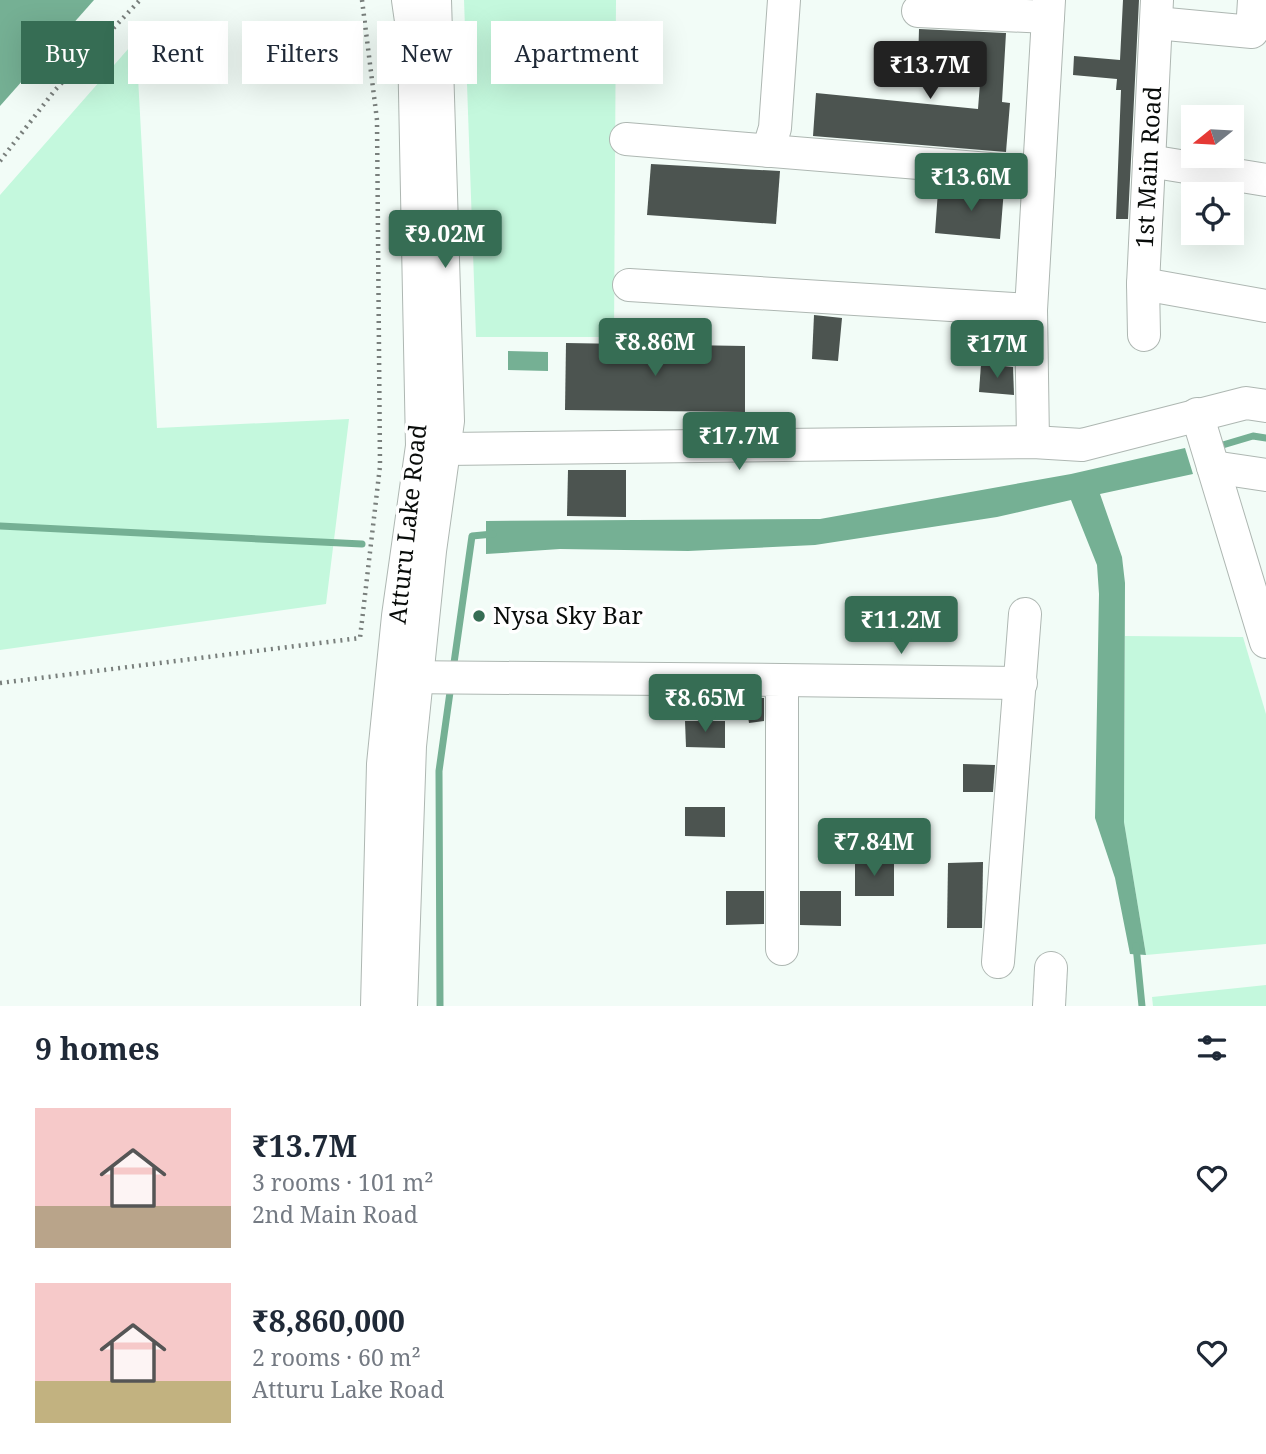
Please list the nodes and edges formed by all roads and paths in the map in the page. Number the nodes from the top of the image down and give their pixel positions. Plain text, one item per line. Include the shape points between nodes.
1 (140, 0) edge
2 (362, 0) edge
3 (408, 0) edge
4 (435, 0) edge
5 (785, 0) edge
6 (1254, 0) edge
7 (1048, 8) edge
8 (918, 12) dead end
9 (1156, 12) edge
10 (626, 139) dead end
11 (768, 151) junction
12 (0, 161) edge
13 (1149, 161) junction
14 (1039, 173) junction
15 (1266, 180) edge
16 (1143, 284) junction
17 (629, 285) dead end
18 (1266, 306) edge
19 (1031, 310) junction
20 (1144, 335) dead end
21 (1266, 406) edge
22 (1196, 414) junction
23 (1033, 442) junction
24 (444, 449) junction
25 (1213, 467) junction
26 (1266, 475) edge
27 (1257, 587) edge
28 (1025, 614) dead end
29 (1266, 642) edge
30 (404, 677) junction
31 (782, 680) junction
32 (0, 683) edge
33 (1021, 683) junction
34 (782, 949) dead end
35 (998, 962) dead end
36 (1051, 968) dead end
37 (377, 1006) edge
38 (401, 1006) edge
39 (1049, 1006) edge

1 - 12 path via 55,89
2 - 32 path via 377,120 380,466 360,638
3 - 30 street, Atturu Lake Road via 414,42 422,446
4 - 24 street, Atturu Lake Road via 448,421
5 - 11 street via 775,128
6 - 9 street via 1252,32
7 - 8 street
7 - 14 street
9 - 13 street, 1st Main Road
10 - 11 street
11 - 14 street
13 - 15 street
13 - 16 street, 1st Main Road
14 - 19 street
16 - 18 street
16 - 20 street, 1st Main Road
17 - 19 street
19 - 23 street
21 - 22 street via 1247,403
22 - 23 street via 1082,445
22 - 25 street
23 - 24 street
24 - 30 street, Atturu Lake Road
25 - 26 street
25 - 27 street
27 - 29 street
28 - 33 street
30 - 31 street
30 - 37 street, Atturu Lake Road via 383,764
30 - 38 street, Atturu Lake Road via 410,746
31 - 33 street
31 - 34 street
33 - 35 street
36 - 39 street

